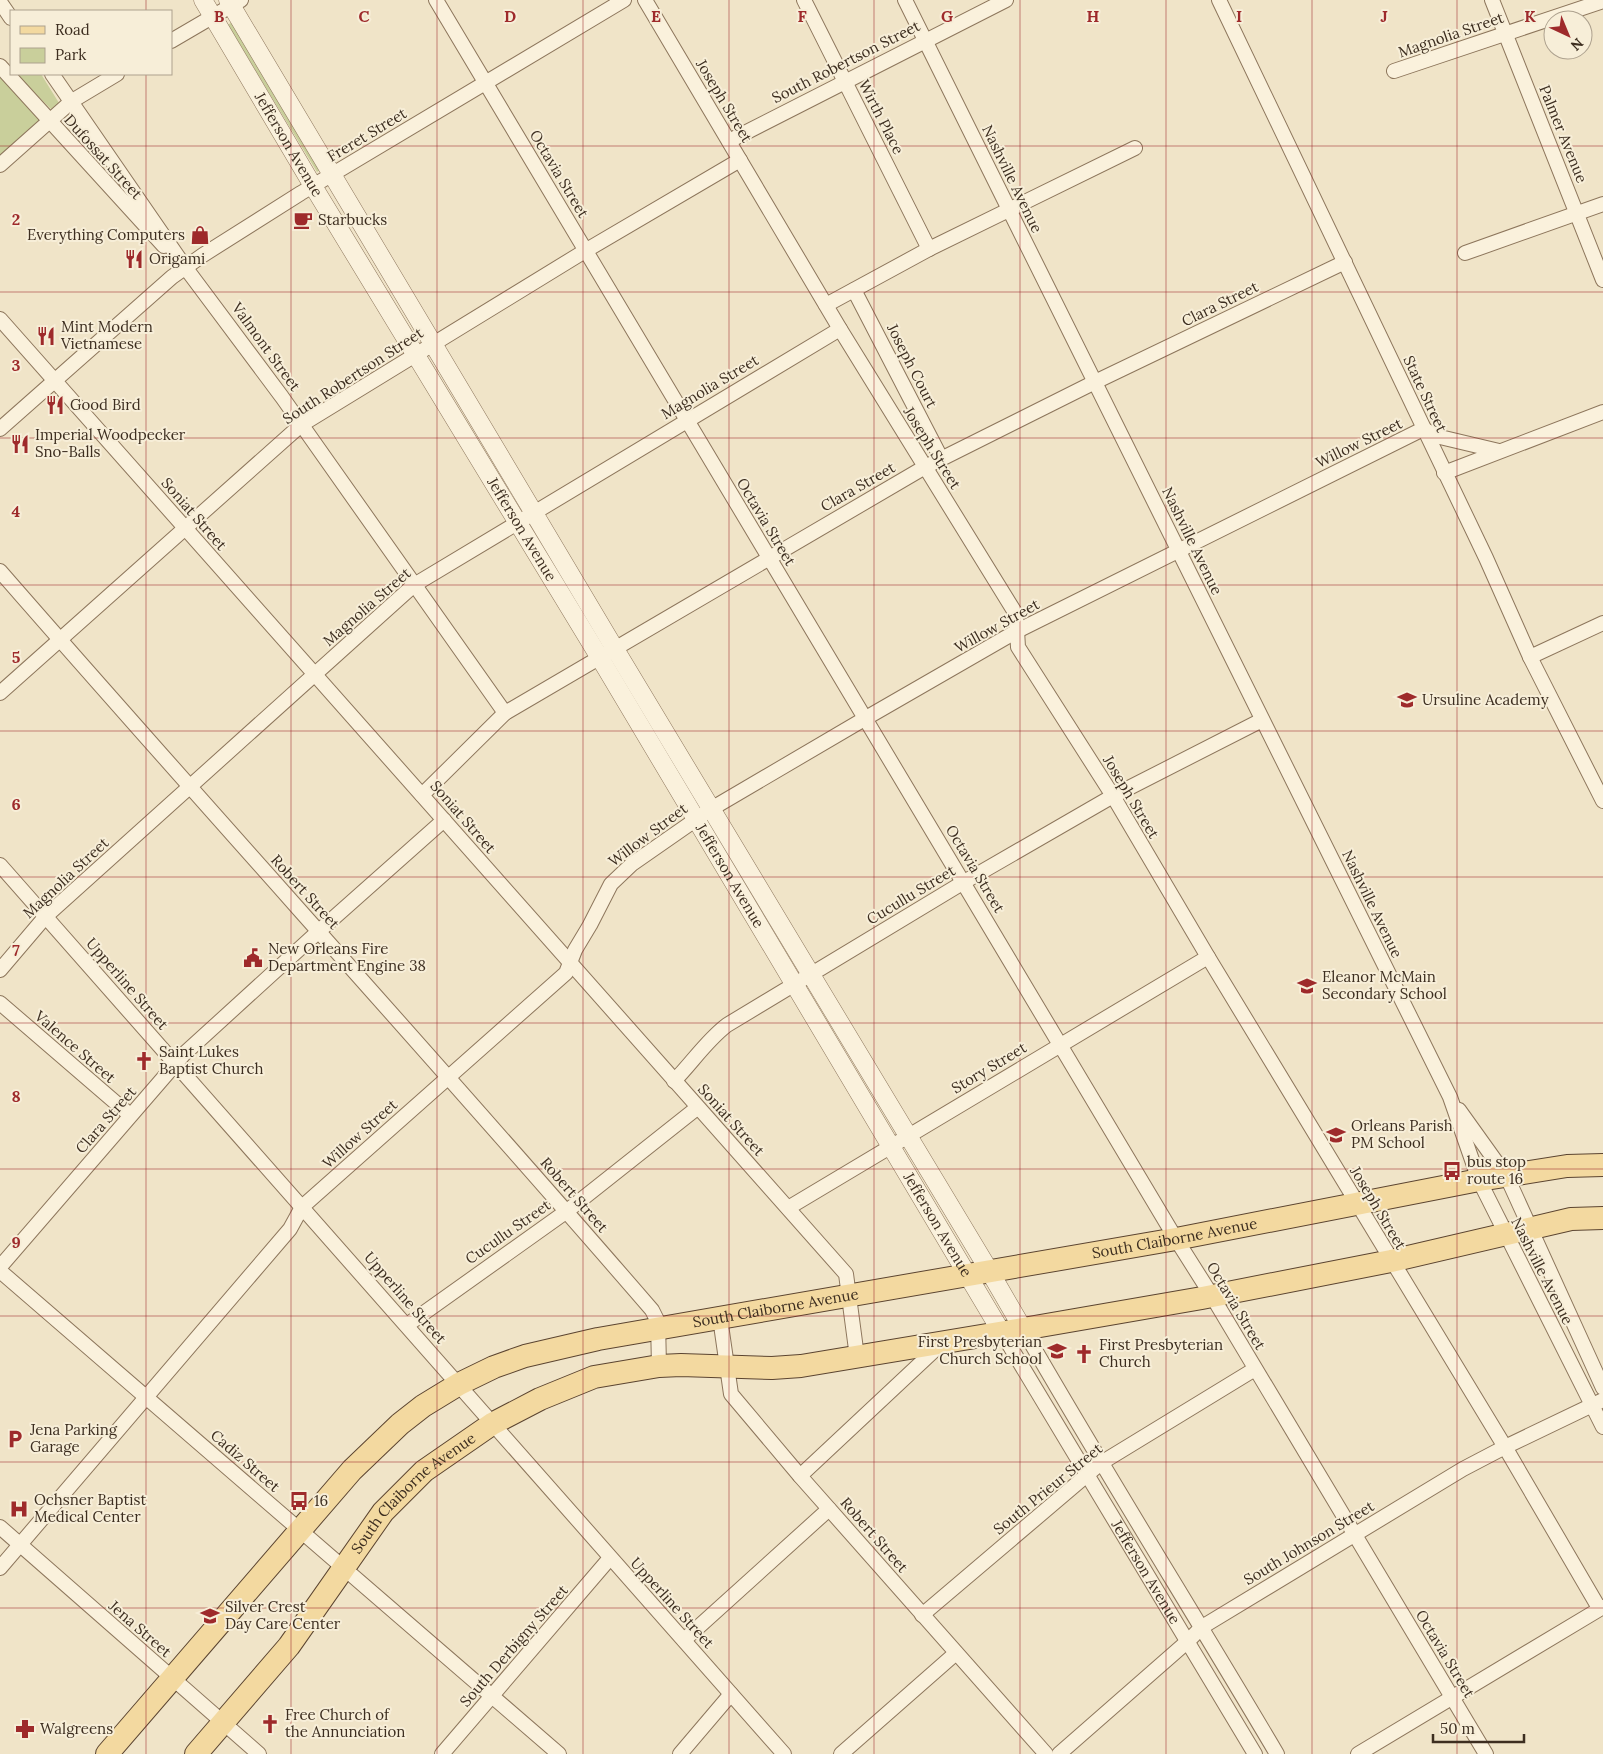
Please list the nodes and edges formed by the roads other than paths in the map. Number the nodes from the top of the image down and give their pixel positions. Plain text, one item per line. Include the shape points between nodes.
1 (203, 0) edge
2 (436, 0) edge
3 (624, 0) edge
4 (645, 0) edge
5 (804, 0) edge
6 (905, 0) edge
7 (1006, 0) edge
8 (1220, 0) edge
9 (1492, 0) edge
10 (1603, 0) edge
11 (0, 2) edge
12 (233, 2) edge
13 (213, 16) junction
14 (10, 17) edge
15 (1505, 33) junction
16 (172, 40) edge
17 (925, 40) junction
18 (0, 66) edge
19 (1394, 71) dead end
20 (53, 75) edge
21 (115, 75) edge
22 (844, 81) junction
23 (485, 83) junction
24 (72, 101) junction
25 (50, 121) junction
26 (729, 141) junction
27 (1135, 148) dead end
28 (740, 160) junction
29 (0, 165) edge
30 (333, 175) junction
31 (313, 186) junction
32 (1603, 204) edge
33 (1009, 210) junction
34 (1577, 214) junction
35 (929, 249) junction
36 (586, 251) junction
37 (1465, 253) dead end
38 (1345, 262) junction
39 (185, 266) junction
40 (1603, 280) edge
41 (854, 290) junction
42 (826, 306) junction
43 (0, 319) edge
44 (840, 329) junction
45 (434, 343) junction
46 (416, 354) junction
47 (54, 380) junction
48 (1095, 382) junction
49 (1603, 412) edge
50 (687, 420) junction
51 (301, 425) junction
52 (0, 429) edge
53 (1423, 429) junction
54 (1499, 451) junction
55 (941, 458) junction
56 (925, 466) junction
57 (1444, 473) junction
58 (534, 512) junction
59 (516, 523) junction
60 (184, 528) junction
61 (1178, 551) junction
62 (769, 558) junction
63 (0, 571) edge
64 (414, 585) junction
65 (1603, 623) edge
66 (1017, 632) junction
67 (60, 640) junction
68 (607, 653) junction
69 (1530, 657) junction
70 (314, 675) junction
71 (0, 693) edge
72 (506, 714) junction
73 (866, 718) junction
74 (1262, 720) junction
75 (189, 787) junction
76 (422, 795) junction
77 (1113, 796) junction
78 (1603, 801) edge
79 (712, 809) junction
80 (444, 820) junction
81 (696, 820) junction
82 (0, 865) edge
83 (964, 882) junction
84 (46, 916) junction
85 (318, 931) junction
86 (1208, 957) junction
87 (570, 962) junction
88 (0, 970) edge
89 (811, 974) junction
90 (794, 984) junction
91 (0, 1003) edge
92 (1061, 1044) junction
93 (176, 1064) junction
94 (448, 1076) junction
95 (674, 1081) junction
96 (1450, 1097) junction
97 (697, 1108) junction
98 (130, 1115) junction
99 (908, 1136) junction
100 (890, 1146) junction
101 (1603, 1165) edge
102 (1507, 1177) junction
103 (1479, 1180) junction
104 (1357, 1204) junction
105 (302, 1207) junction
106 (788, 1208) junction
107 (567, 1211) junction
108 (1603, 1218) edge
109 (1531, 1228) junction
110 (1505, 1234) junction
111 (1176, 1239) junction
112 (1392, 1261) junction
113 (0, 1269) edge
114 (990, 1272) junction
115 (967, 1276) junction
116 (849, 1296) junction
117 (1212, 1296) junction
118 (720, 1318) junction
119 (407, 1324) junction
120 (658, 1329) junction
121 (1012, 1331) junction
122 (942, 1343) junction
123 (857, 1357) junction
124 (659, 1366) junction
125 (727, 1366) junction
126 (1255, 1369) junction
127 (459, 1384) junction
128 (1603, 1388) edge
129 (146, 1396) junction
130 (1597, 1402) edge
131 (492, 1424) junction
132 (1603, 1427) edge
133 (1505, 1447) junction
134 (1101, 1463) junction
135 (1088, 1474) junction
136 (800, 1476) junction
137 (829, 1509) junction
138 (0, 1527) edge
139 (299, 1529) junction
140 (1355, 1534) junction
141 (21, 1545) junction
142 (610, 1558) junction
143 (0, 1568) edge
144 (343, 1569) junction
145 (1601, 1607) edge
146 (922, 1615) junction
147 (1202, 1627) junction
148 (684, 1640) junction
149 (1188, 1641) junction
150 (956, 1653) junction
151 (172, 1679) junction
152 (731, 1694) junction
153 (492, 1696) junction
154 (1452, 1698) junction
155 (223, 1723) junction
156 (107, 1754) edge
157 (196, 1754) edge
158 (258, 1754) edge
159 (442, 1754) edge
160 (559, 1754) edge
161 (680, 1754) edge
162 (784, 1754) edge
163 (841, 1754) edge
164 (1046, 1754) edge
165 (1059, 1754) edge
166 (1255, 1754) edge
167 (1277, 1754) edge
168 (1358, 1754) edge
169 (1486, 1754) edge

1 - 13 street, Jefferson Avenue
2 - 23 street, Octavia Street
3 - 23 street, Freret Street
4 - 26 street, Joseph Street
5 - 22 street, Wirth Place
6 - 17 street, Nashville Avenue
7 - 17 street, South Robertson Street
8 - 38 street, State Street
9 - 15 street, Palmer Avenue
10 - 15 street, Magnolia Street
11 - 14 street
12 - 13 street
12 - 30 street, Jefferson Avenue
13 - 16 street
13 - 31 street, Jefferson Avenue
15 - 19 street, Magnolia Street
15 - 34 street, Palmer Avenue
17 - 22 street, South Robertson Street
17 - 33 street, Nashville Avenue
18 - 25 street, Dufossat Street
20 - 24 street, Valmont Street
21 - 24 street
22 - 26 street, South Robertson Street
22 - 35 street, Wirth Place
23 - 30 street, Freret Street
23 - 36 street, Octavia Street
24 - 25 street
24 - 39 street, Valmont Street
25 - 29 street
25 - 39 street, Dufossat Street via 155,238
26 - 28 street, Joseph Street
27 - 33 street
28 - 36 street, South Robertson Street
28 - 42 street, Joseph Street
30 - 31 street, Freret Street
30 - 45 street, Jefferson Avenue
31 - 39 street, Freret Street
31 - 46 street, Jefferson Avenue
32 - 34 street
33 - 35 street
33 - 48 street, Nashville Avenue
34 - 37 street
34 - 40 street, Palmer Avenue
35 - 41 street
36 - 45 street, South Robertson Street
36 - 50 street, Octavia Street
38 - 48 street, Clara Street
38 - 53 street, State Street
39 - 47 street, Freret Street
39 - 51 street, Valmont Street
41 - 42 street
41 - 55 street, Joseph Court
42 - 44 street, Joseph Street
43 - 47 street, Soniat Street
44 - 50 street, Magnolia Street
44 - 56 street, Joseph Street
45 - 46 street, South Robertson Street
45 - 58 street, Jefferson Avenue
46 - 51 street, South Robertson Street
46 - 59 street, Jefferson Avenue
47 - 52 street, Freret Street
47 - 60 street, Soniat Street
48 - 55 street, Clara Street
48 - 61 street, Nashville Avenue
49 - 54 street
50 - 58 street, Magnolia Street
50 - 62 street, Octavia Street
51 - 60 street, South Robertson Street
51 - 64 street, Valmont Street
53 - 54 street, Willow Street via 1440,437
53 - 57 street, State Street
53 - 61 street, Willow Street
54 - 57 street
55 - 56 street, Clara Street
56 - 62 street, Clara Street
56 - 66 street, Joseph Street via 1016,614
57 - 69 street, State Street
58 - 59 street, Magnolia Street
58 - 68 street, Jefferson Avenue
59 - 64 street, Magnolia Street
59 - 68 street, Jefferson Avenue
60 - 67 street, South Robertson Street
60 - 70 street, Soniat Street
61 - 66 street, Willow Street
61 - 74 street, Nashville Avenue
62 - 68 street, Clara Street
62 - 73 street, Octavia Street
63 - 67 street, Robert Street
64 - 70 street, Magnolia Street
64 - 72 street, Valmont Street
65 - 69 street
66 - 73 street, Willow Street
66 - 77 street, Joseph Street via 1018,647
67 - 71 street, South Robertson Street
67 - 75 street, Robert Street
68 - 72 street, Clara Street
68 - 79 street, Jefferson Avenue
68 - 81 street, Jefferson Avenue
69 - 78 street, State Street
70 - 75 street, Magnolia Street
70 - 76 street, Soniat Street
72 - 76 street, Clara Street
73 - 79 street, Willow Street
73 - 83 street, Octavia Street
74 - 77 street, Cucullu Street
74 - 96 street, Nashville Avenue
75 - 84 street, Magnolia Street
75 - 85 street, Robert Street
76 - 80 street, Soniat Street
77 - 83 street, Cucullu Street
77 - 86 street, Joseph Street
79 - 81 street, Willow Street
79 - 89 street, Jefferson Avenue
80 - 85 street, Clara Street
80 - 87 street, Soniat Street
81 - 87 street, Willow Street via 632,864 611,884
81 - 90 street, Jefferson Avenue
82 - 84 street, Upperline Street
83 - 89 street, Cucullu Street
83 - 92 street, Octavia Street
84 - 88 street, Magnolia Street
84 - 93 street, Upperline Street
85 - 93 street, Clara Street
85 - 94 street, Robert Street
86 - 92 street, Story Street
86 - 104 street, Joseph Street
87 - 94 street, Willow Street via 566,973
87 - 95 street, Soniat Street
89 - 90 street, Cucullu Street
89 - 99 street, Jefferson Avenue
90 - 95 street, Cucullu Street via 726,1025
90 - 100 street, Jefferson Avenue
91 - 98 street, Valence Street
92 - 99 street, Story Street
92 - 111 street, Octavia Street
93 - 98 street, Clara Street
93 - 105 street, Upperline Street
94 - 105 street, Willow Street
94 - 107 street, Robert Street
95 - 97 street, Soniat Street
96 - 102 street, Nashville Avenue
96 - 103 street, Nashville Avenue
97 - 106 street, Soniat Street
97 - 107 street, Cucullu Street
98 - 113 street, Clara Street
99 - 100 street, Story Street
99 - 114 street, Jefferson Avenue
100 - 106 street, Story Street
100 - 115 street, Jefferson Avenue
101 - 102 main road, South Claiborne Avenue via 1567,1166
102 - 103 main road, South Claiborne Avenue
102 - 109 street, Nashville Avenue
103 - 104 main road, South Claiborne Avenue
103 - 110 street, Nashville Avenue
104 - 111 main road, South Claiborne Avenue
104 - 112 street, Joseph Street
105 - 119 street, Upperline Street
105 - 129 street, Willow Street via 290,1229
106 - 116 street, Soniat Street via 846,1274
107 - 119 street, Cucullu Street
107 - 120 street, Robert Street via 652,1310
108 - 109 main road, South Claiborne Avenue via 1571,1219
109 - 110 main road, South Claiborne Avenue
109 - 128 street, Nashville Avenue
110 - 112 main road, South Claiborne Avenue
110 - 130 street, Nashville Avenue
111 - 114 main road, South Claiborne Avenue
111 - 117 street, Octavia Street
112 - 117 main road, South Claiborne Avenue
112 - 133 street, Joseph Street
113 - 129 street, Cadiz Street
114 - 115 main road, South Claiborne Avenue
114 - 121 street, Jefferson Avenue
115 - 116 main road, South Claiborne Avenue
115 - 121 street, Jefferson Avenue
116 - 118 main road, South Claiborne Avenue
116 - 123 street, Soniat Street
117 - 121 main road, South Claiborne Avenue
117 - 126 street, Octavia Street
118 - 120 main road, South Claiborne Avenue
118 - 125 street, Robert Street
119 - 127 street, Upperline Street
120 - 124 street
120 - 127 main road, South Claiborne Avenue via 525,1356
121 - 122 main road, South Claiborne Avenue
121 - 134 street, Jefferson Avenue
121 - 135 street, Jefferson Avenue
122 - 123 main road, South Claiborne Avenue
122 - 136 street
123 - 125 main road, South Claiborne Avenue via 801,1366
124 - 125 main road, South Claiborne Avenue
124 - 131 main road, South Claiborne Avenue via 594,1377 540,1399
125 - 136 street, Robert Street via 731,1394
126 - 134 street, South Prieur Street
126 - 140 street, Octavia Street
127 - 131 street, Upperline Street
127 - 139 main road, South Claiborne Avenue via 423,1406 373,1448
129 - 139 street, Cadiz Street
129 - 141 street, Willow Street
130 - 132 street, Nashville Avenue
130 - 133 street, South Johnson Street
131 - 142 street, Upperline Street
131 - 144 main road, South Claiborne Avenue via 424,1471 383,1512
133 - 140 street, South Johnson Street
133 - 145 street, Joseph Street
134 - 135 street, South Prieur Street
134 - 147 street, Jefferson Avenue
135 - 146 street, South Prieur Street
135 - 149 street, Jefferson Avenue
136 - 137 street, Robert Street
137 - 146 street, Robert Street
137 - 148 street
138 - 141 street, Jena Street
139 - 144 street, Cadiz Street
139 - 151 main road, South Claiborne Avenue
140 - 147 street, South Johnson Street
140 - 154 street, Octavia Street
141 - 143 street, Willow Street
141 - 151 street, Jena Street
142 - 148 street, Upperline Street
142 - 153 street, South Derbigny Street
144 - 153 street, Cadiz Street
144 - 155 main road, South Claiborne Avenue via 289,1646
145 - 154 street
146 - 150 street, Robert Street
147 - 149 street, South Johnson Street
147 - 167 street, Jefferson Avenue
148 - 152 street, Upperline Street
149 - 165 street, South Johnson Street
149 - 166 street, Jefferson Avenue
150 - 163 street
150 - 164 street, Robert Street
151 - 155 street, Jena Street
151 - 156 main road, South Claiborne Avenue
152 - 161 street
152 - 162 street, Upperline Street
153 - 159 street, South Derbigny Street
153 - 160 street, Cadiz Street
154 - 168 street
154 - 169 street, Octavia Street
155 - 157 main road, South Claiborne Avenue
155 - 158 street, Jena Street

